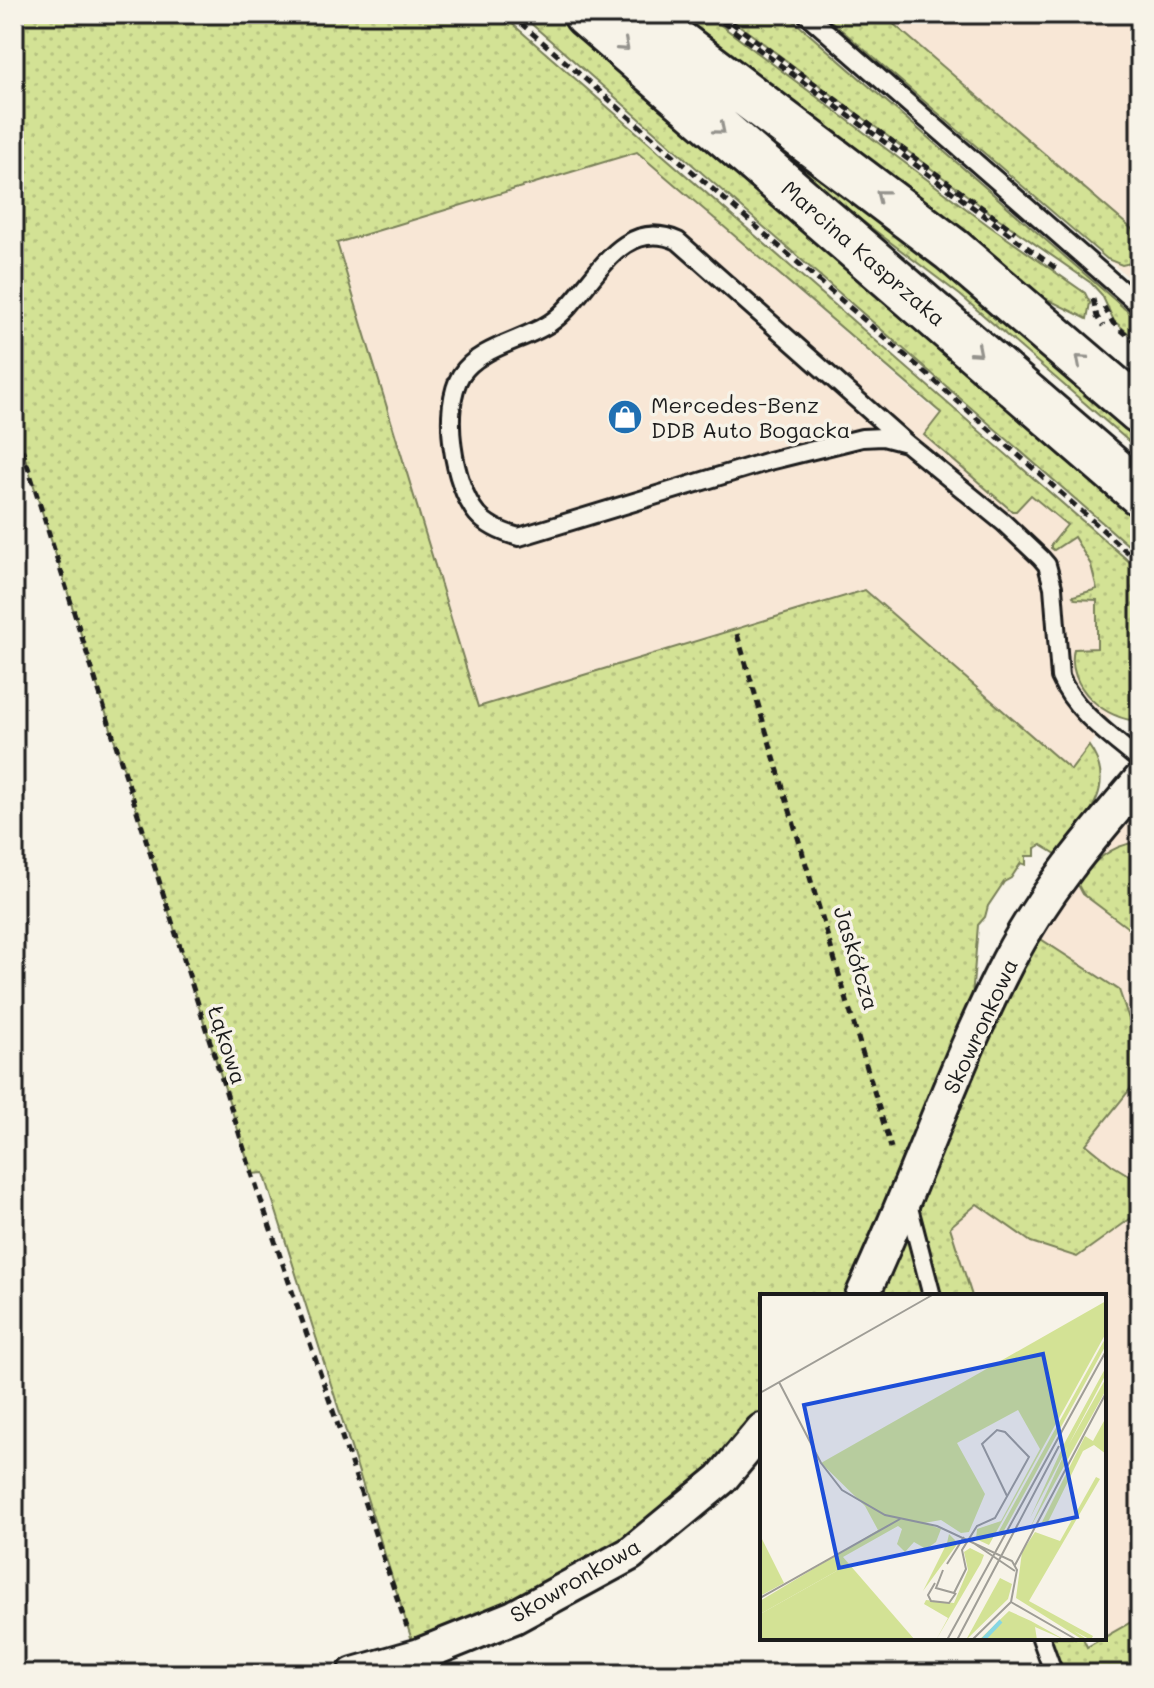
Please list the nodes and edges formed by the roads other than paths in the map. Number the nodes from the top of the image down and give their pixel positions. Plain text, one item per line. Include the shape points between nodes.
1 (586, 14) edge
2 (640, 14) edge
3 (806, 14) edge
4 (1140, 306) edge
5 (1140, 411) edge
6 (906, 443) junction
7 (1140, 493) edge
8 (1140, 761) edge
9 (1135, 797) edge
10 (906, 1199) junction
11 (863, 1294) edge
12 (931, 1294) edge
13 (760, 1432) edge
14 (1042, 1640) edge
15 (354, 1674) edge
16 (1054, 1674) edge

1 -> 7 main road, Marcina Kasprzaka
5 -> 2 main road via 952,250
3 - 4 lane
6 - 6 lane via 678,241 659,235 642,237 612,254 552,322 469,365 454,390 449,420 459,475 475,513 494,528 519,537 769,461 883,437
6 - 8 lane via 1047,565 1066,690
9 - 10 street, Skowronkowa via 1068,865 1009,960
10 - 11 street, Skowronkowa
10 - 12 lane
13 - 15 street, Skowronkowa via 721,1479 630,1554 514,1617 417,1656
14 - 16 lane

